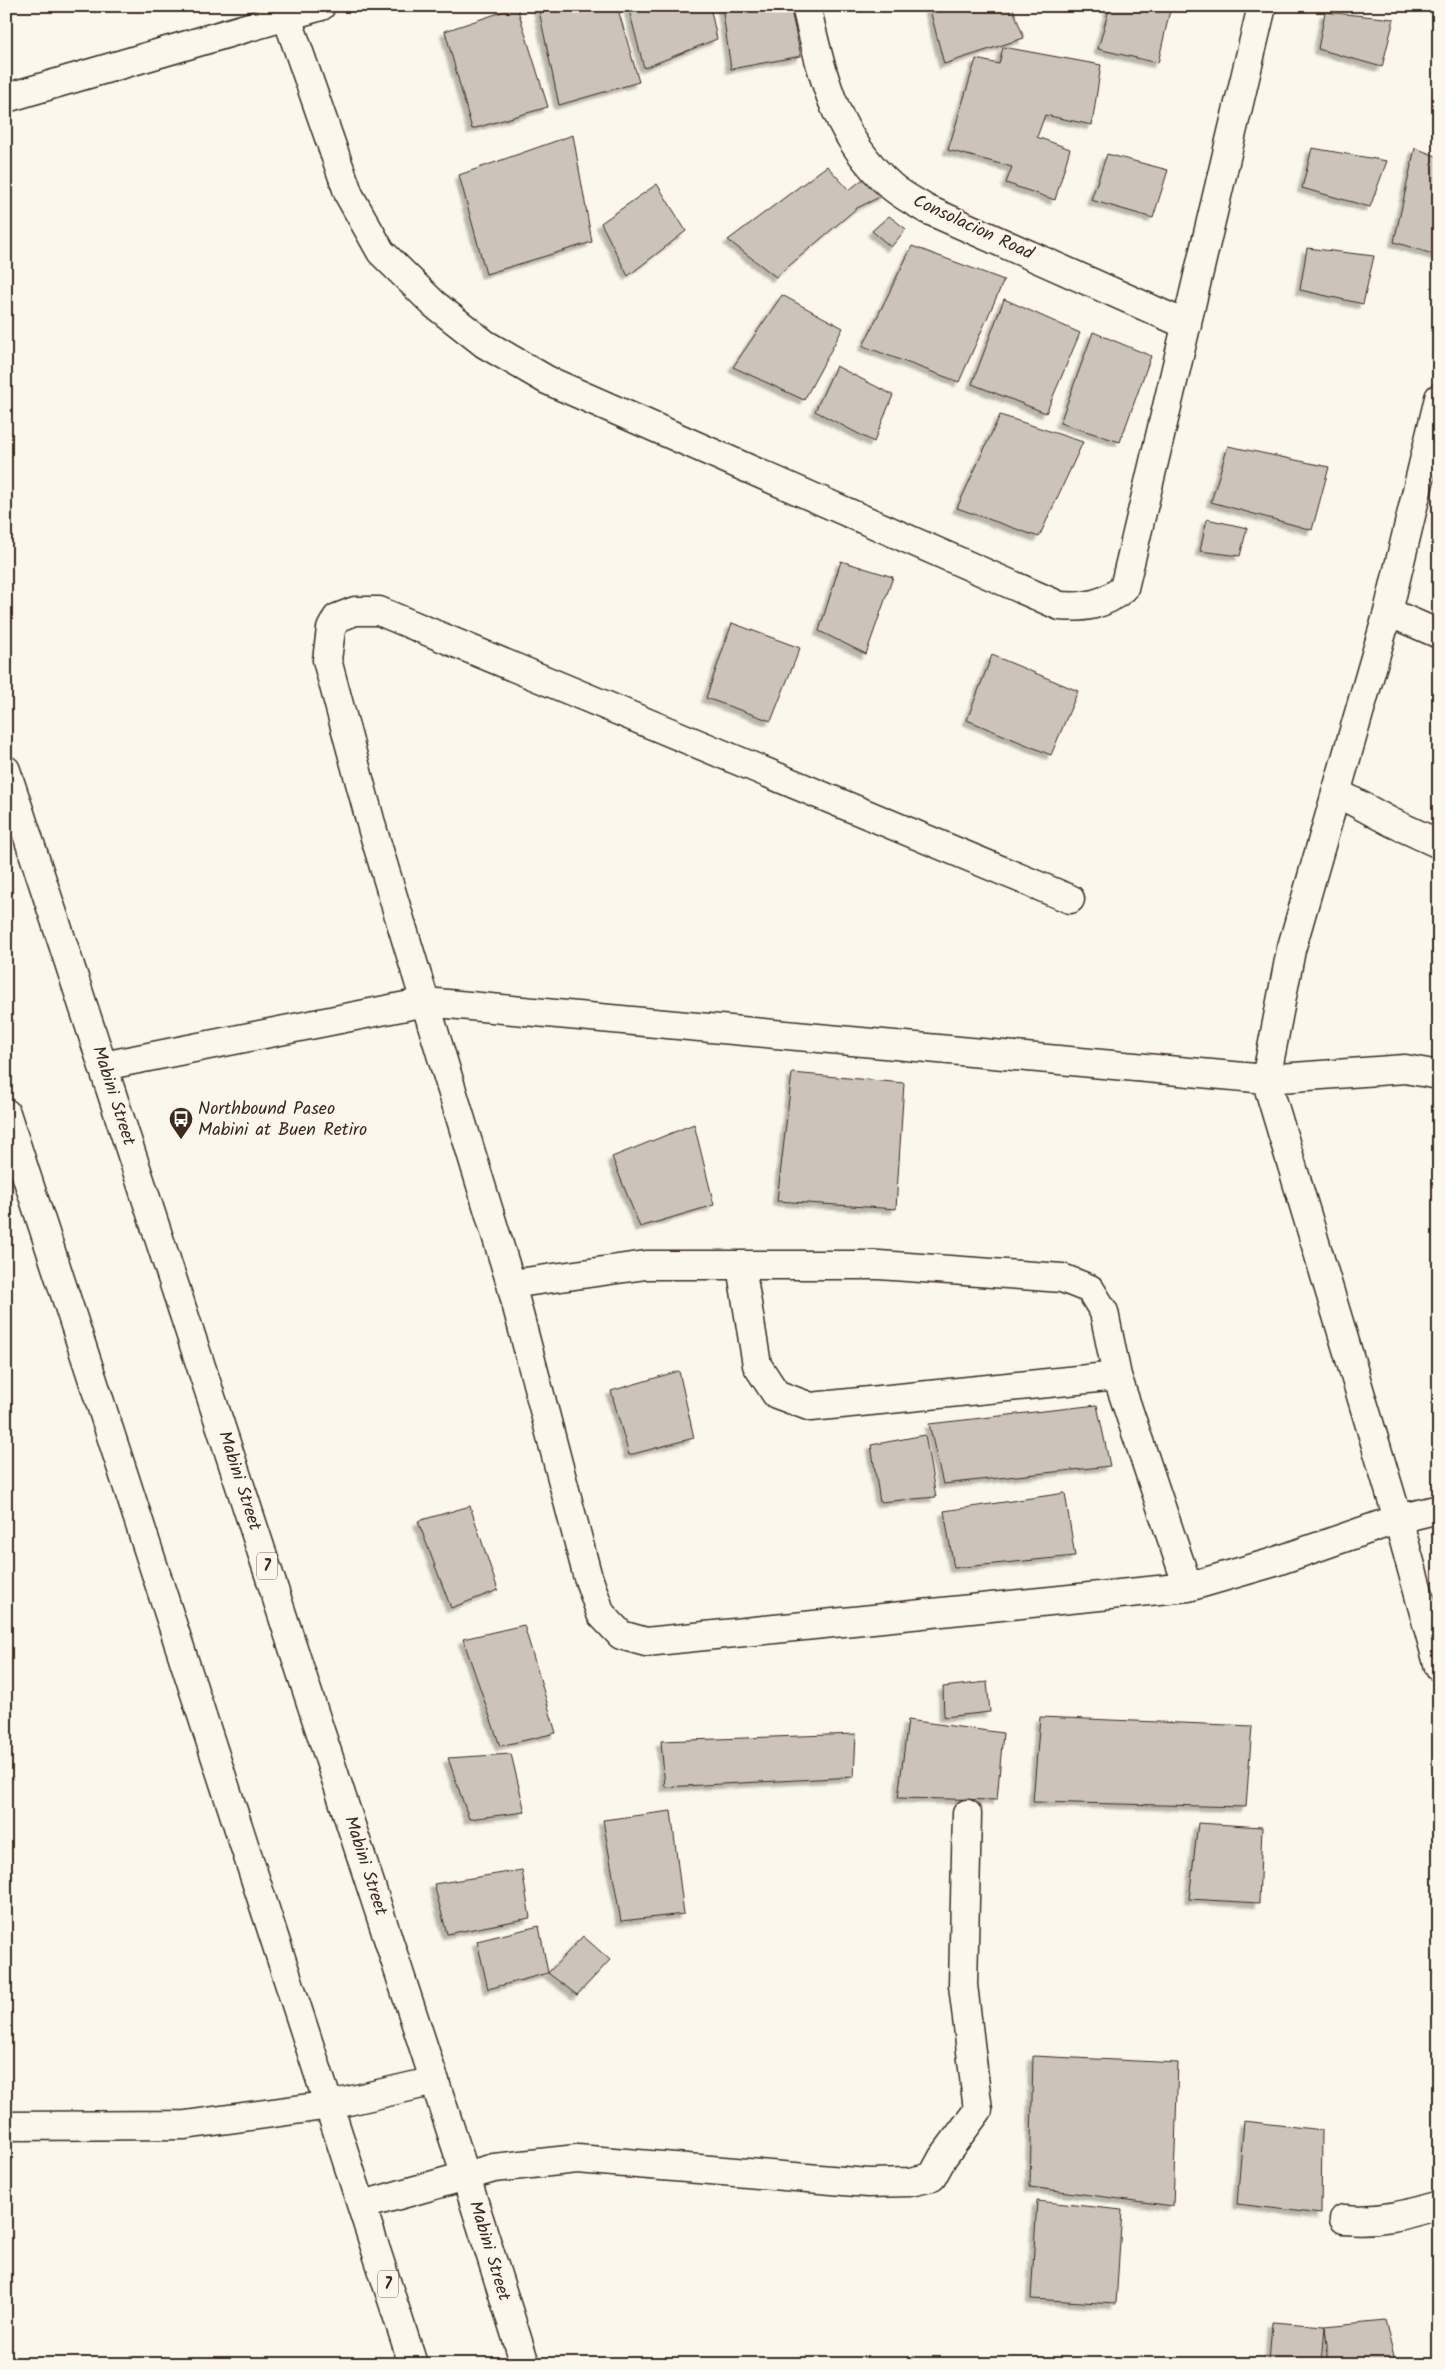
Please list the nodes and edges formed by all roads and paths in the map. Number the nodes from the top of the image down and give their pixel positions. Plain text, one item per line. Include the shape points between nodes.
1 (322, 6) edge
2 (806, 6) edge
3 (1262, 6) edge
4 (285, 12) edge
5 (6, 98) edge
6 (1187, 325) junction
7 (1439, 398) edge
8 (1388, 612) junction
9 (1439, 634) edge
10 (6, 770) edge
11 (1336, 792) junction
12 (1439, 844) edge
13 (1070, 898) dead end
14 (426, 1002) junction
15 (103, 1066) junction
16 (1439, 1075) edge
17 (1266, 1079) junction
18 (8, 1127) edge
19 (741, 1266) junction
20 (511, 1284) junction
21 (1117, 1376) junction
22 (1439, 1509) edge
23 (1398, 1519) junction
24 (1188, 1587) junction
25 (1439, 1667) edge
26 (967, 1814) dead end
27 (435, 2081) junction
28 (331, 2105) junction
29 (6, 2126) edge
30 (466, 2177) junction
31 (363, 2205) junction
32 (1439, 2206) edge
33 (1344, 2219) dead end
34 (414, 2364) edge
35 (524, 2364) edge

1 - 4 street
2 - 6 street, Consolacion Road via 834,110 855,148 892,187 926,209
3 - 6 street
4 - 5 street
4 - 6 street via 349,195 380,252 434,304 486,344 547,380 1060,606 1096,604 1113,598 1124,588
7 - 8 street
8 - 9 street
8 - 11 street
10 - 15 street, Mabini Street / 7
11 - 12 street
11 - 17 street via 1291,950
13 - 14 street via 379,611 355,611 337,618 331,629 327,660 373,831
14 - 15 street
14 - 17 street
14 - 20 street
15 - 27 street, Mabini Street / 7
16 - 17 street via 1406,1070
17 - 23 street
18 - 28 street, 7
19 - 20 street via 646,1265
19 - 21 street via 879,1265 1062,1278 1090,1289 1104,1312
19 - 21 street via 757,1365 776,1394 811,1407
20 - 24 street via 587,1574 601,1614 621,1635 646,1642
21 - 24 street
22 - 23 street
23 - 24 street via 1271,1563
23 - 25 street
26 - 30 street via 963,1985 978,2110 932,2177 910,2182 868,2183 578,2159 494,2168
27 - 28 street
27 - 30 street, Mabini Street / 7
28 - 29 street via 185,2125
28 - 31 street, 7
30 - 31 street
30 - 35 street, Mabini Street / 7
31 - 34 street, 7
32 - 33 street via 1369,2221

